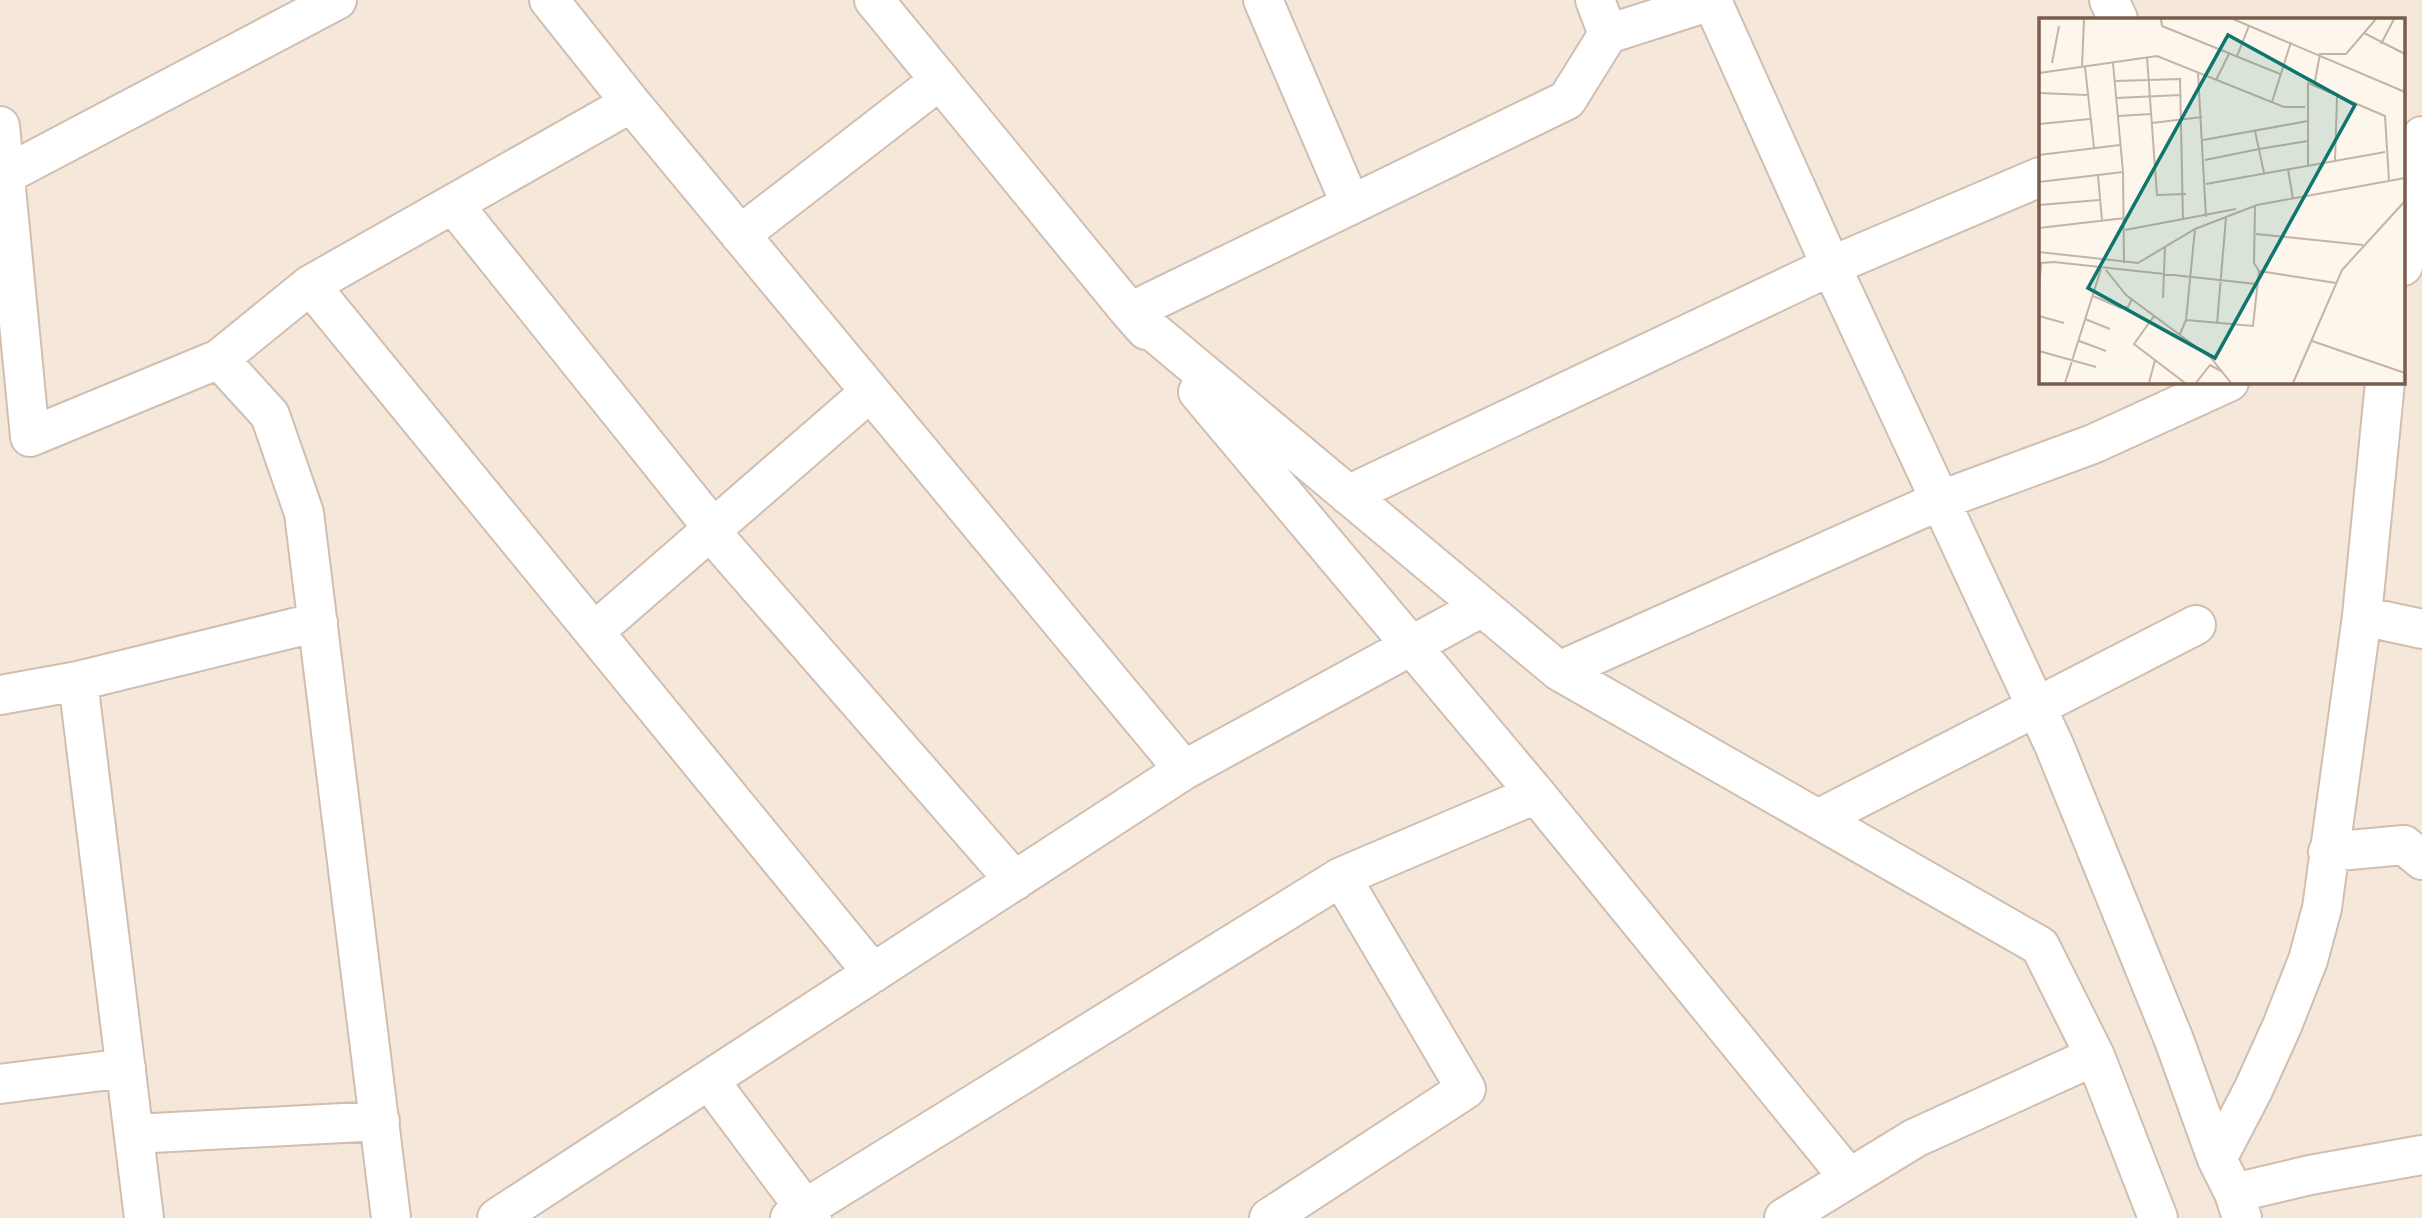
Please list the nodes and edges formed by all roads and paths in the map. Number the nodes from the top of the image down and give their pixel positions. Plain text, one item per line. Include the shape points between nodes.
1 (337, 0) edge
2 (549, 0) edge
3 (874, 0) edge
4 (1263, 0) edge
5 (1713, 0) edge
6 (2109, 0) edge
7 (1602, 17) edge
8 (2118, 18) edge
9 (940, 80) junction
10 (631, 103) junction
11 (0, 126) edge
12 (2422, 136) edge
13 (5, 175) junction
14 (2039, 177) edge
15 (453, 205) junction
16 (1352, 205) junction
17 (740, 235) junction
18 (2404, 259) edge
19 (1832, 266) junction
20 (310, 285) junction
21 (1130, 313) junction
22 (219, 359) junction
23 (2227, 383) edge
24 (2385, 383) edge
25 (12, 387) edge
26 (870, 391) junction
27 (1348, 495) junction
28 (1941, 500) junction
29 (711, 529) junction
30 (1482, 607) junction
31 (2362, 616) junction
32 (318, 622) junction
33 (2196, 625) dead end
34 (2422, 629) edge
35 (594, 632) junction
36 (1412, 645) junction
37 (1559, 671) junction
38 (78, 681) junction
39 (0, 695) edge
40 (2036, 706) junction
41 (1184, 770) junction
42 (1536, 794) junction
43 (1818, 820) junction
44 (2328, 852) junction
45 (2422, 860) edge
46 (1341, 877) junction
47 (1014, 881) junction
48 (873, 973) junction
49 (2095, 1056) junction
50 (126, 1068) junction
51 (709, 1080) junction
52 (0, 1084) edge
53 (380, 1121) junction
54 (134, 1134) junction
55 (2422, 1155) edge
56 (2217, 1159) junction
57 (1849, 1178) junction
58 (2238, 1206) edge
59 (802, 1215) edge
60 (145, 1218) edge
61 (391, 1218) edge
62 (496, 1218) edge
63 (1269, 1218) edge
64 (1784, 1218) edge
65 (2158, 1218) edge

1 - 13 street
2 - 10 street
3 - 9 street
4 - 16 street
5 - 7 street
5 - 19 street
6 - 8 street
7 - 16 street via 1567,100
9 - 17 street
9 - 21 street
10 - 15 street
10 - 17 street
11 - 13 street
12 - 18 street
13 - 25 street
14 - 19 street
15 - 20 street
15 - 29 street
16 - 21 street
17 - 26 street
19 - 27 street
19 - 28 street
20 - 22 street
20 - 35 street
21 - 27 street
21 - 36 street
22 - 25 street via 30,437
22 - 32 street via 270,415 304,513
23 - 28 street via 2093,444
24 - 31 street
26 - 29 street
26 - 41 street
27 - 30 street
28 - 37 street
28 - 40 street
29 - 35 street
29 - 47 street
30 - 36 street
30 - 37 street
31 - 34 street
31 - 44 street
32 - 38 street
32 - 53 street
33 - 40 street
35 - 48 street
36 - 41 street
36 - 42 street
37 - 43 street
38 - 39 street
38 - 50 street
40 - 43 street
40 - 56 street via 2169,1027
41 - 47 street
42 - 46 street
42 - 57 street
43 - 49 street via 2040,946
44 - 45 street via 2404,845
44 - 56 street via 2322,908 2308,960 2253,1090
46 - 59 street
46 - 63 street via 1466,1089
47 - 48 street
48 - 51 street
49 - 57 street via 1915,1138
49 - 65 street
50 - 52 street
50 - 54 street
51 - 59 street
51 - 62 street
53 - 54 street
53 - 61 street
54 - 60 street
55 - 58 street via 2310,1175
56 - 58 street
57 - 64 street

